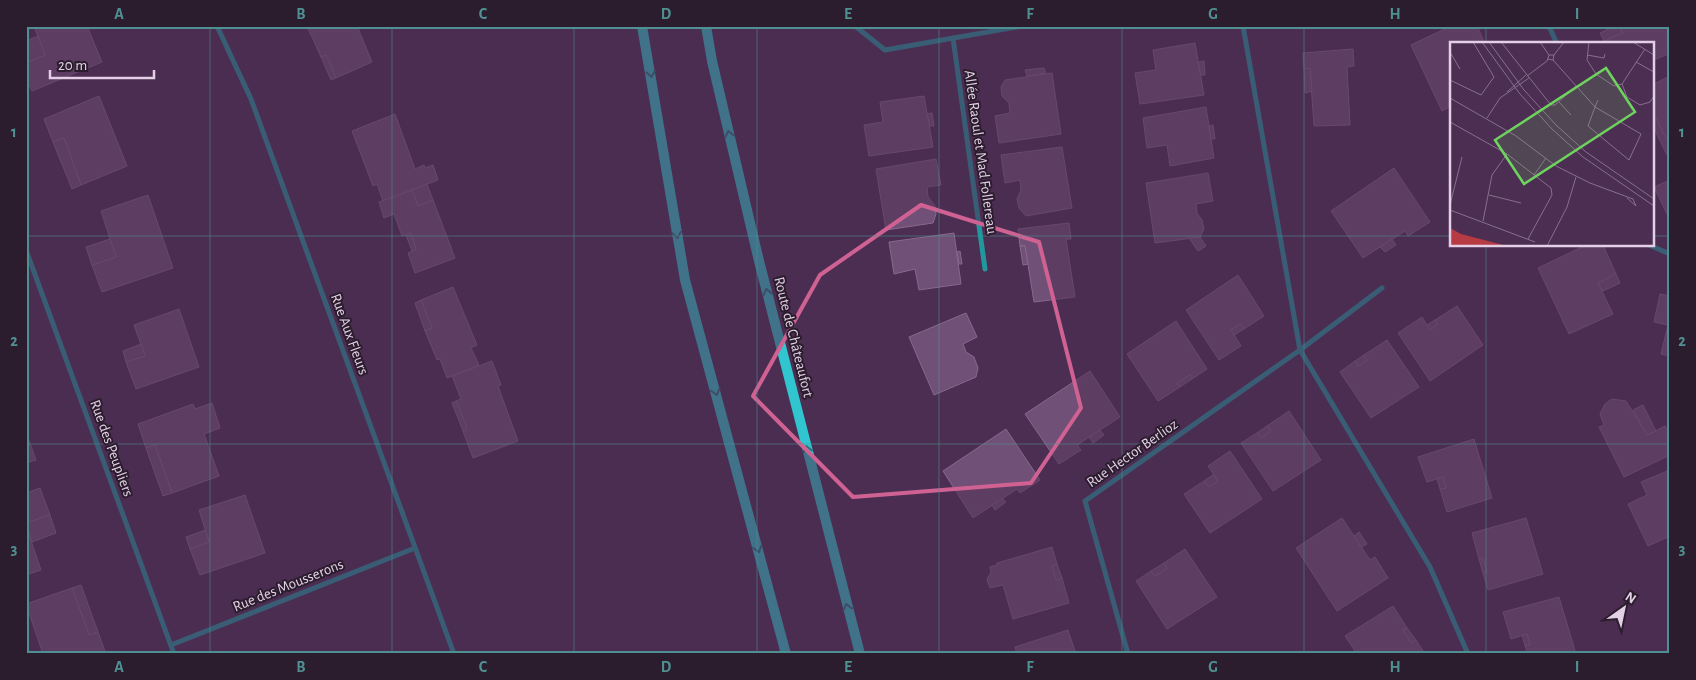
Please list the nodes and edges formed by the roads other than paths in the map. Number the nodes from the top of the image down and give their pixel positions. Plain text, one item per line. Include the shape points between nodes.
1 (217, 26) edge
2 (642, 26) edge
3 (706, 26) edge
4 (855, 26) edge
5 (1022, 26) edge
6 (1243, 26) edge
7 (1549, 26) edge
8 (953, 38) junction
9 (1556, 42) edge
10 (1651, 246) edge
11 (26, 250) edge
12 (1670, 254) edge
13 (985, 269) dead end
14 (1382, 288) dead end
15 (1300, 350) junction
16 (415, 548) junction
17 (171, 645) junction
18 (174, 654) edge
19 (454, 654) edge
20 (786, 654) edge
21 (860, 654) edge
22 (1128, 654) edge
23 (1468, 654) edge

1 - 16 street, Rue Aux Fleurs via 251,99
2 -> 20 main road via 685,280
21 -> 3 main road, Route de Châteaufort via 760,261
4 - 8 street via 885,50
5 - 8 street
6 - 15 street
7 - 9 street
8 - 13 street, Allée Raoul et Mad Follereau
10 - 12 street
11 - 17 street, Rue des Peupliers
14 - 15 street, Rue Hector Berlioz
15 - 22 street, Rue Hector Berlioz via 1085,501
15 - 23 street via 1430,568
16 - 17 street, Rue des Mousserons
16 - 19 street, Rue Aux Fleurs
17 - 18 street, Rue des Peupliers

